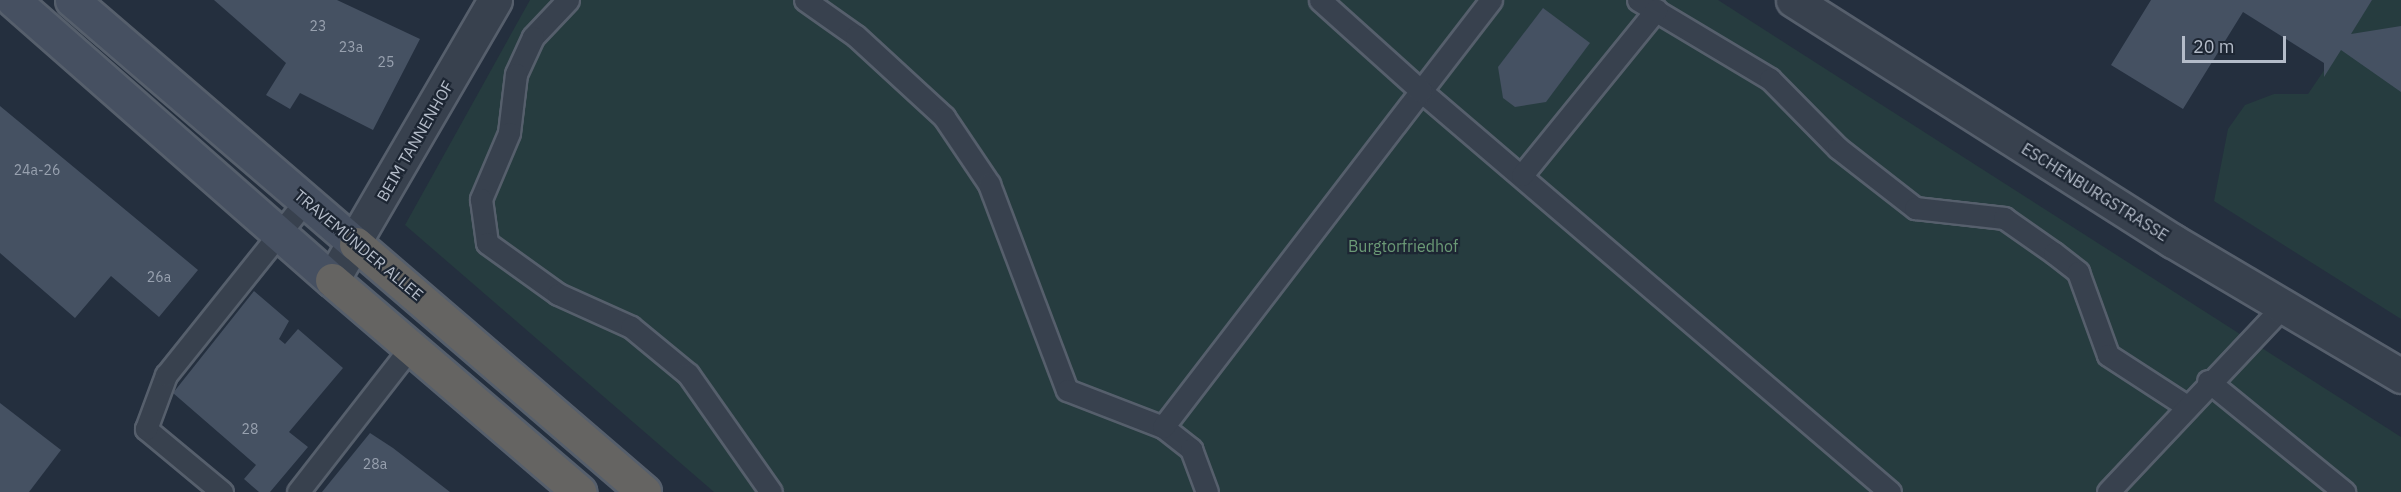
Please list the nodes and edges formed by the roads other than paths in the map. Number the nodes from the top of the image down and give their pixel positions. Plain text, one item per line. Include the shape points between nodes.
1 (13, 0) edge
2 (72, 0) edge
3 (495, 0) edge
4 (568, 0) edge
5 (805, 0) edge
6 (1320, 0) edge
7 (1491, 0) edge
8 (1793, 0) edge
9 (1647, 5) edge
10 (1421, 91) junction
11 (1522, 176) junction
12 (306, 200) junction
13 (279, 232) junction
14 (356, 244) junction
15 (332, 280) junction
16 (2284, 305) junction
17 (410, 348) junction
18 (2401, 376) edge
19 (2208, 381) junction
20 (2185, 405) junction
21 (1163, 427) junction
22 (222, 492) edge
23 (298, 492) edge
24 (579, 492) edge
25 (644, 492) edge
26 (771, 492) edge
27 (1207, 492) edge
28 (1890, 492) edge
29 (2108, 492) edge
30 (2344, 492) edge

1 - 13 main road
2 - 12 main road, TRAVEMÜNDER ALLEE
3 - 14 street, BEIM TANNENHOF
4 - 26 lane via 532,37 516,74 509,133 482,199 487,243 558,294 631,327 688,374
5 - 21 lane via 856,36 928,102 970,155 989,184 1067,390
6 - 10 lane
7 - 10 lane
8 - 16 street, ESCHENBURGSTRASSE via 2173,241
9 - 11 lane
9 - 20 lane via 1770,79 1838,148 1915,207 2004,218 2054,253 2078,272 2108,355
10 - 11 lane
10 - 21 lane
11 - 28 lane
12 - 13 lane
12 - 14 main road, TRAVEMÜNDER ALLEE
13 - 15 main road
13 - 22 lane via 166,375 146,429
14 - 15 street, BEIM TANNENHOF
14 - 25 highway, TRAVEMÜNDER ALLEE
15 - 17 highway
16 - 18 street, ESCHENBURGSTRASSE
16 - 19 lane
17 - 23 lane
17 - 24 highway
19 - 20 lane
19 - 30 lane
20 - 29 lane
21 - 27 lane via 1191,449

